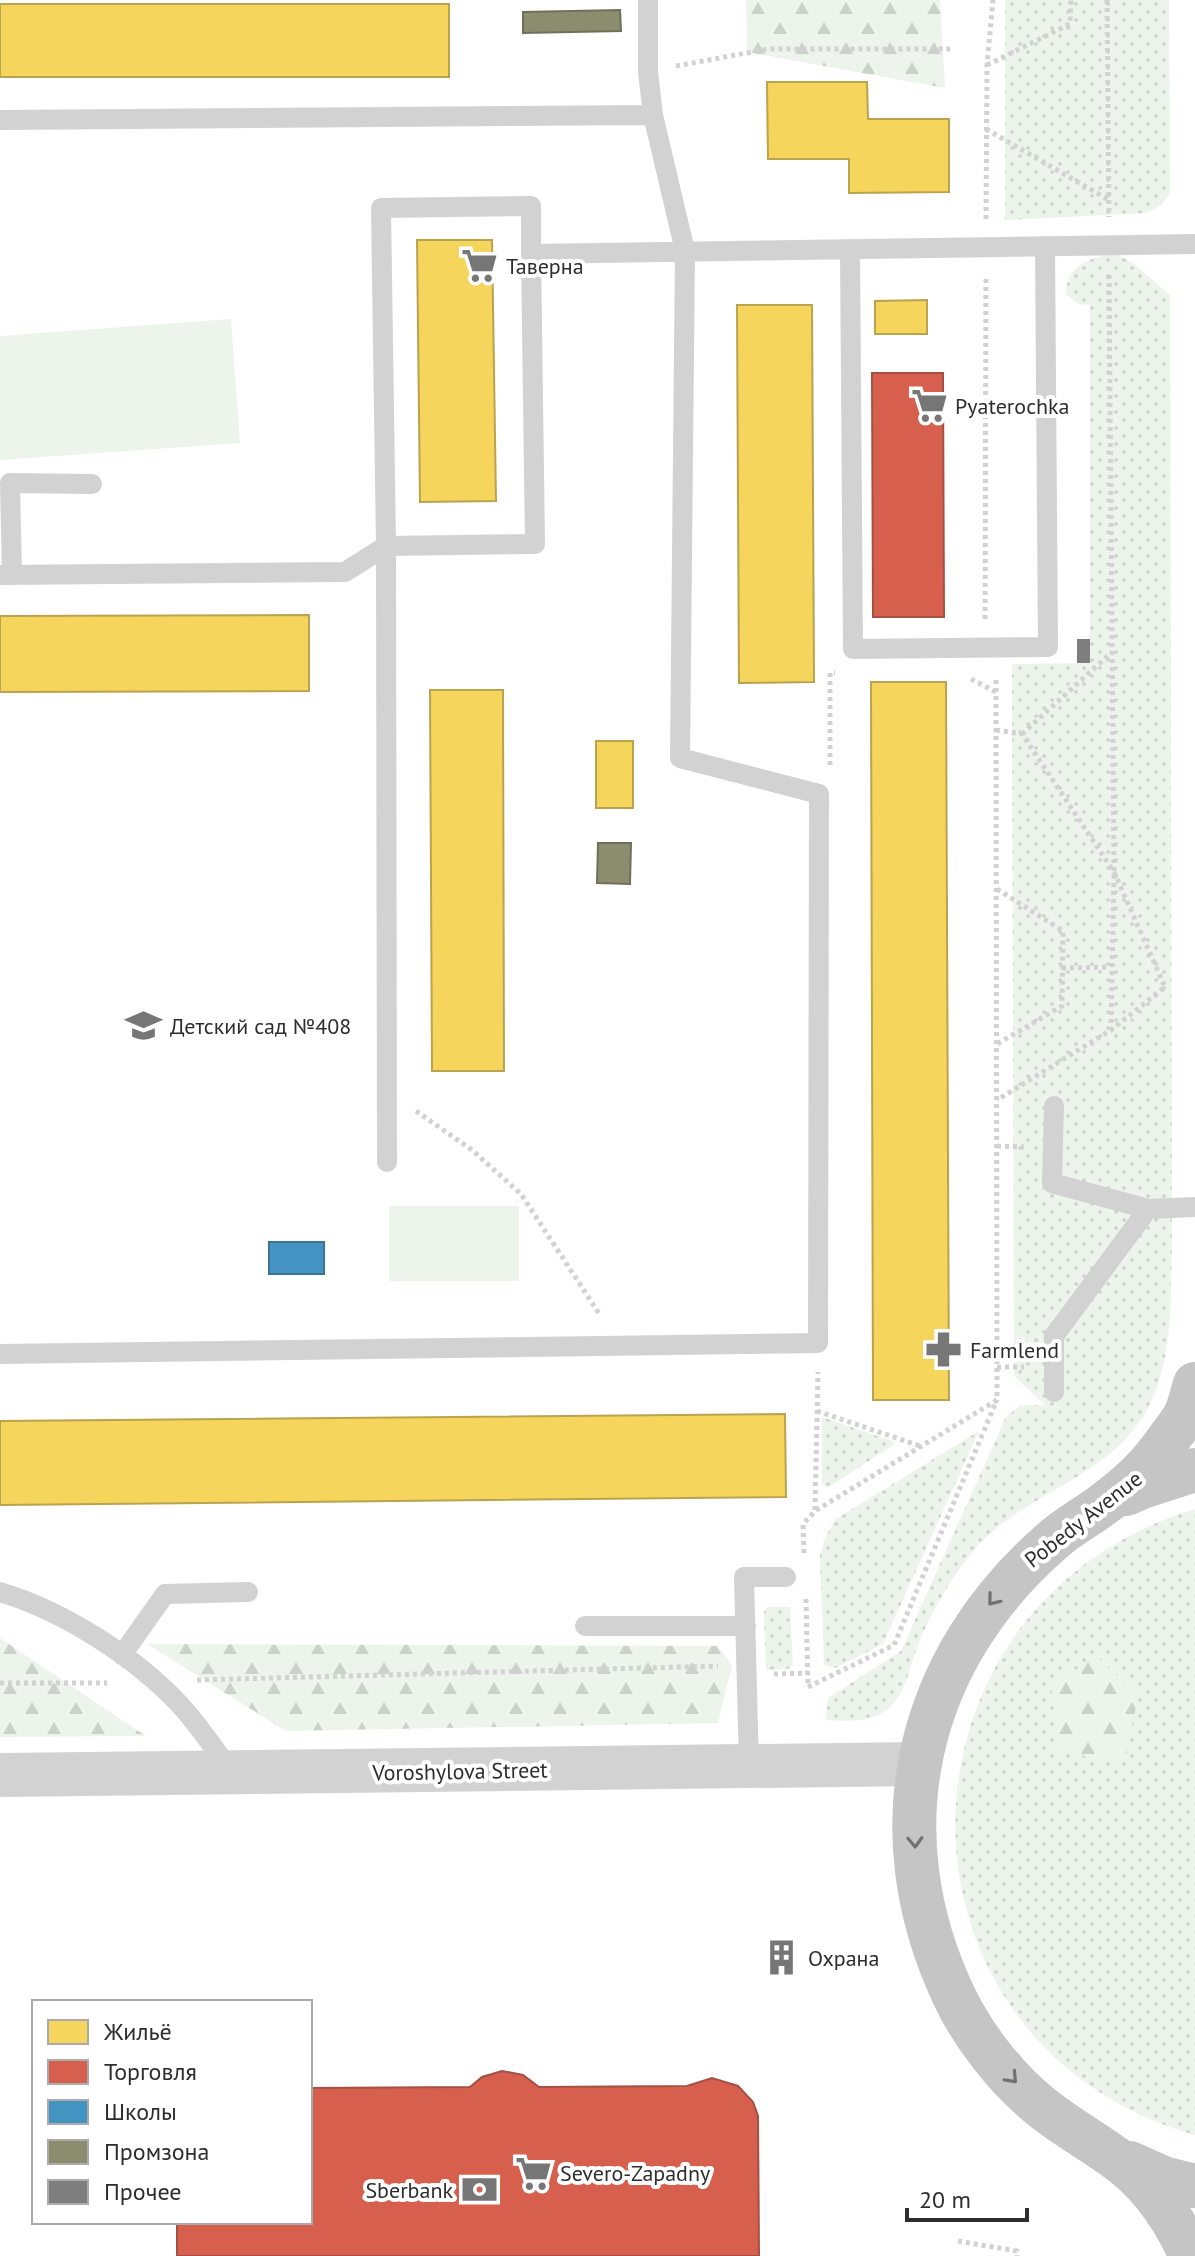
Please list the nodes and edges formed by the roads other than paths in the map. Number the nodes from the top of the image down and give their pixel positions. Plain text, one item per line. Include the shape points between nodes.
1 (648, 0) edge
2 (653, 115) junction
3 (0, 120) edge
4 (1195, 244) edge
5 (1045, 246) junction
6 (850, 249) junction
7 (685, 251) junction
8 (531, 254) junction
9 (92, 484) dead end
10 (386, 546) junction
11 (6, 575) edge
12 (1054, 1106) dead end
13 (387, 1162) dead end
14 (1195, 1207) edge
15 (1148, 1209) junction
16 (0, 1354) edge
17 (1195, 1384) edge
18 (1054, 1392) dead end
19 (1195, 1470) edge
20 (1100, 1507) junction
21 (796, 1581) road end
22 (0, 1592) edge
23 (248, 1592) dead end
24 (585, 1626) dead end
25 (746, 1626) junction
26 (122, 1655) junction
27 (920, 1764) junction
28 (749, 1766) junction
29 (233, 1774) junction
30 (0, 1775) edge
31 (1116, 2158) junction
32 (1195, 2186) edge
33 (1191, 2256) edge

1 - 2 lane
2 - 3 lane
2 - 7 lane
4 - 5 lane
5 - 6 lane
5 - 6 lane via 1048,647 985,648 853,649
6 - 7 lane
7 - 8 lane
7 - 16 lane via 680,758 819,794 818,1343
8 - 10 lane via 535,544
8 - 10 lane via 531,206 381,208
9 - 11 lane via 10,483
10 - 11 lane via 345,572
10 - 13 lane
12 - 15 lane via 1052,1183
14 - 15 lane
15 - 18 lane via 1054,1336
17 - 20 main road, Pobedy Avenue via 1185,1415 1148,1468
19 - 20 main road
20 -> 27 main road, Pobedy Avenue via 1045,1546 981,1615 953,1662
21 - 25 lane via 744,1577
22 - 26 lane via 64,1618
23 - 26 lane via 165,1594
24 - 25 lane
25 - 28 lane
26 - 29 lane via 183,1708
27 - 28 street, Voroshylova Street
27 -> 31 main road, Pobedy Avenue via 915,1802 917,1880 938,1959 956,1999 987,2048 1036,2103
28 - 29 street, Voroshylova Street
29 - 30 street, Voroshylova Street
31 - 32 main road
31 - 33 main road, Pobedy Avenue via 1168,2209

